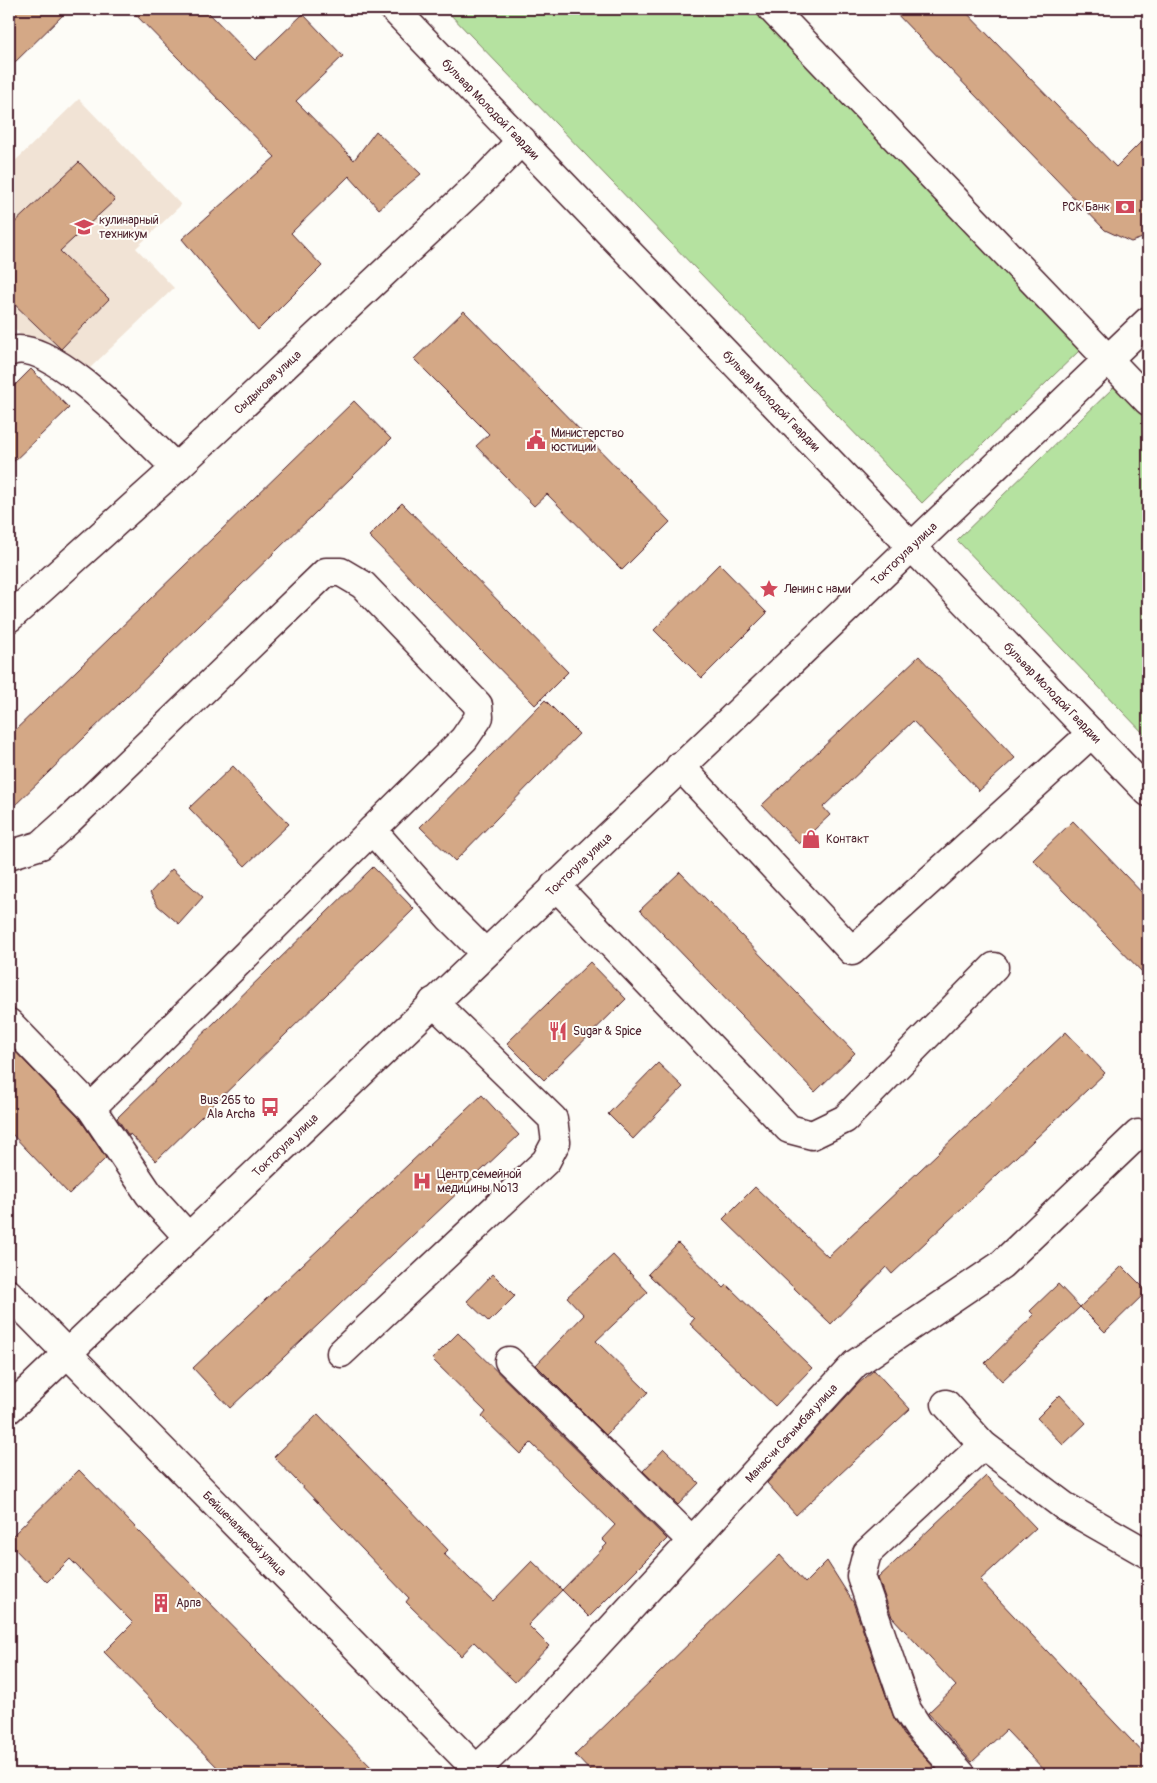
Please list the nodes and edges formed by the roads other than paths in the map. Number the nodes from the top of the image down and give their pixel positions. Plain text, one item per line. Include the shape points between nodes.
1 (394, 9) edge
2 (772, 9) edge
3 (522, 140) junction
4 (1148, 321) edge
5 (9, 352) edge
6 (1109, 359) junction
7 (1148, 401) edge
8 (176, 468) junction
9 (912, 545) junction
10 (9, 618) edge
11 (1092, 732) junction
12 (680, 766) junction
13 (1148, 792) edge
14 (372, 830) junction
15 (9, 855) edge
16 (556, 885) junction
17 (485, 953) junction
18 (994, 967) dead end
19 (433, 1002) junction
20 (9, 1023) edge
21 (91, 1108) junction
22 (1138, 1134) dead end
23 (188, 1237) junction
24 (9, 1294) edge
25 (66, 1353) junction
26 (341, 1353) dead end
27 (509, 1361) dead end
28 (946, 1404) dead end
29 (9, 1409) edge
30 (983, 1445) junction
31 (692, 1541) junction
32 (1148, 1554) edge
33 (479, 1772) edge
34 (961, 1774) edge

1 - 3 main road, бульвар Молодой Гвардии
2 - 6 main road
3 - 8 main road, Сыдыкова улица
3 - 9 main road, бульвар Молодой Гвардии
4 - 6 main road, Токтогула улица
5 - 8 main road via 28,349 63,367 87,384
6 - 7 main road
6 - 9 main road, Токтогула улица
8 - 10 main road, Сыдыкова улица
9 - 11 main road, бульвар Молодой Гвардии
9 - 12 main road, Токтогула улица
11 - 12 main road via 852,950
11 - 13 main road, бульвар Молодой Гвардии
12 - 16 main road, Токтогула улица
14 - 15 main road via 464,739 479,717 478,704 363,585 341,572 326,572 69,820 41,844
14 - 17 main road
14 - 21 main road
16 - 17 main road, Токтогула улица
16 - 18 main road via 789,1128 812,1135 845,1119
17 - 19 main road, Токтогула улица
19 - 23 main road, Токтогула улица
19 - 26 main road via 553,1119 556,1142 546,1162
20 - 21 main road
21 - 23 main road via 148,1194
22 - 31 main road, Манасчи Сагымбая улица via 1001,1264 854,1364
23 - 25 main road, Токтогула улица
24 - 25 main road, Бейшеналиевой улица
25 - 29 main road, Токтогула улица
25 - 33 main road, Бейшеналиевой улица
27 - 31 main road
28 - 30 main road
30 - 32 main road via 1064,1506
30 - 34 main road via 866,1553 861,1576 907,1710 918,1727
31 - 33 main road, Манасчи Сагымбая улица

